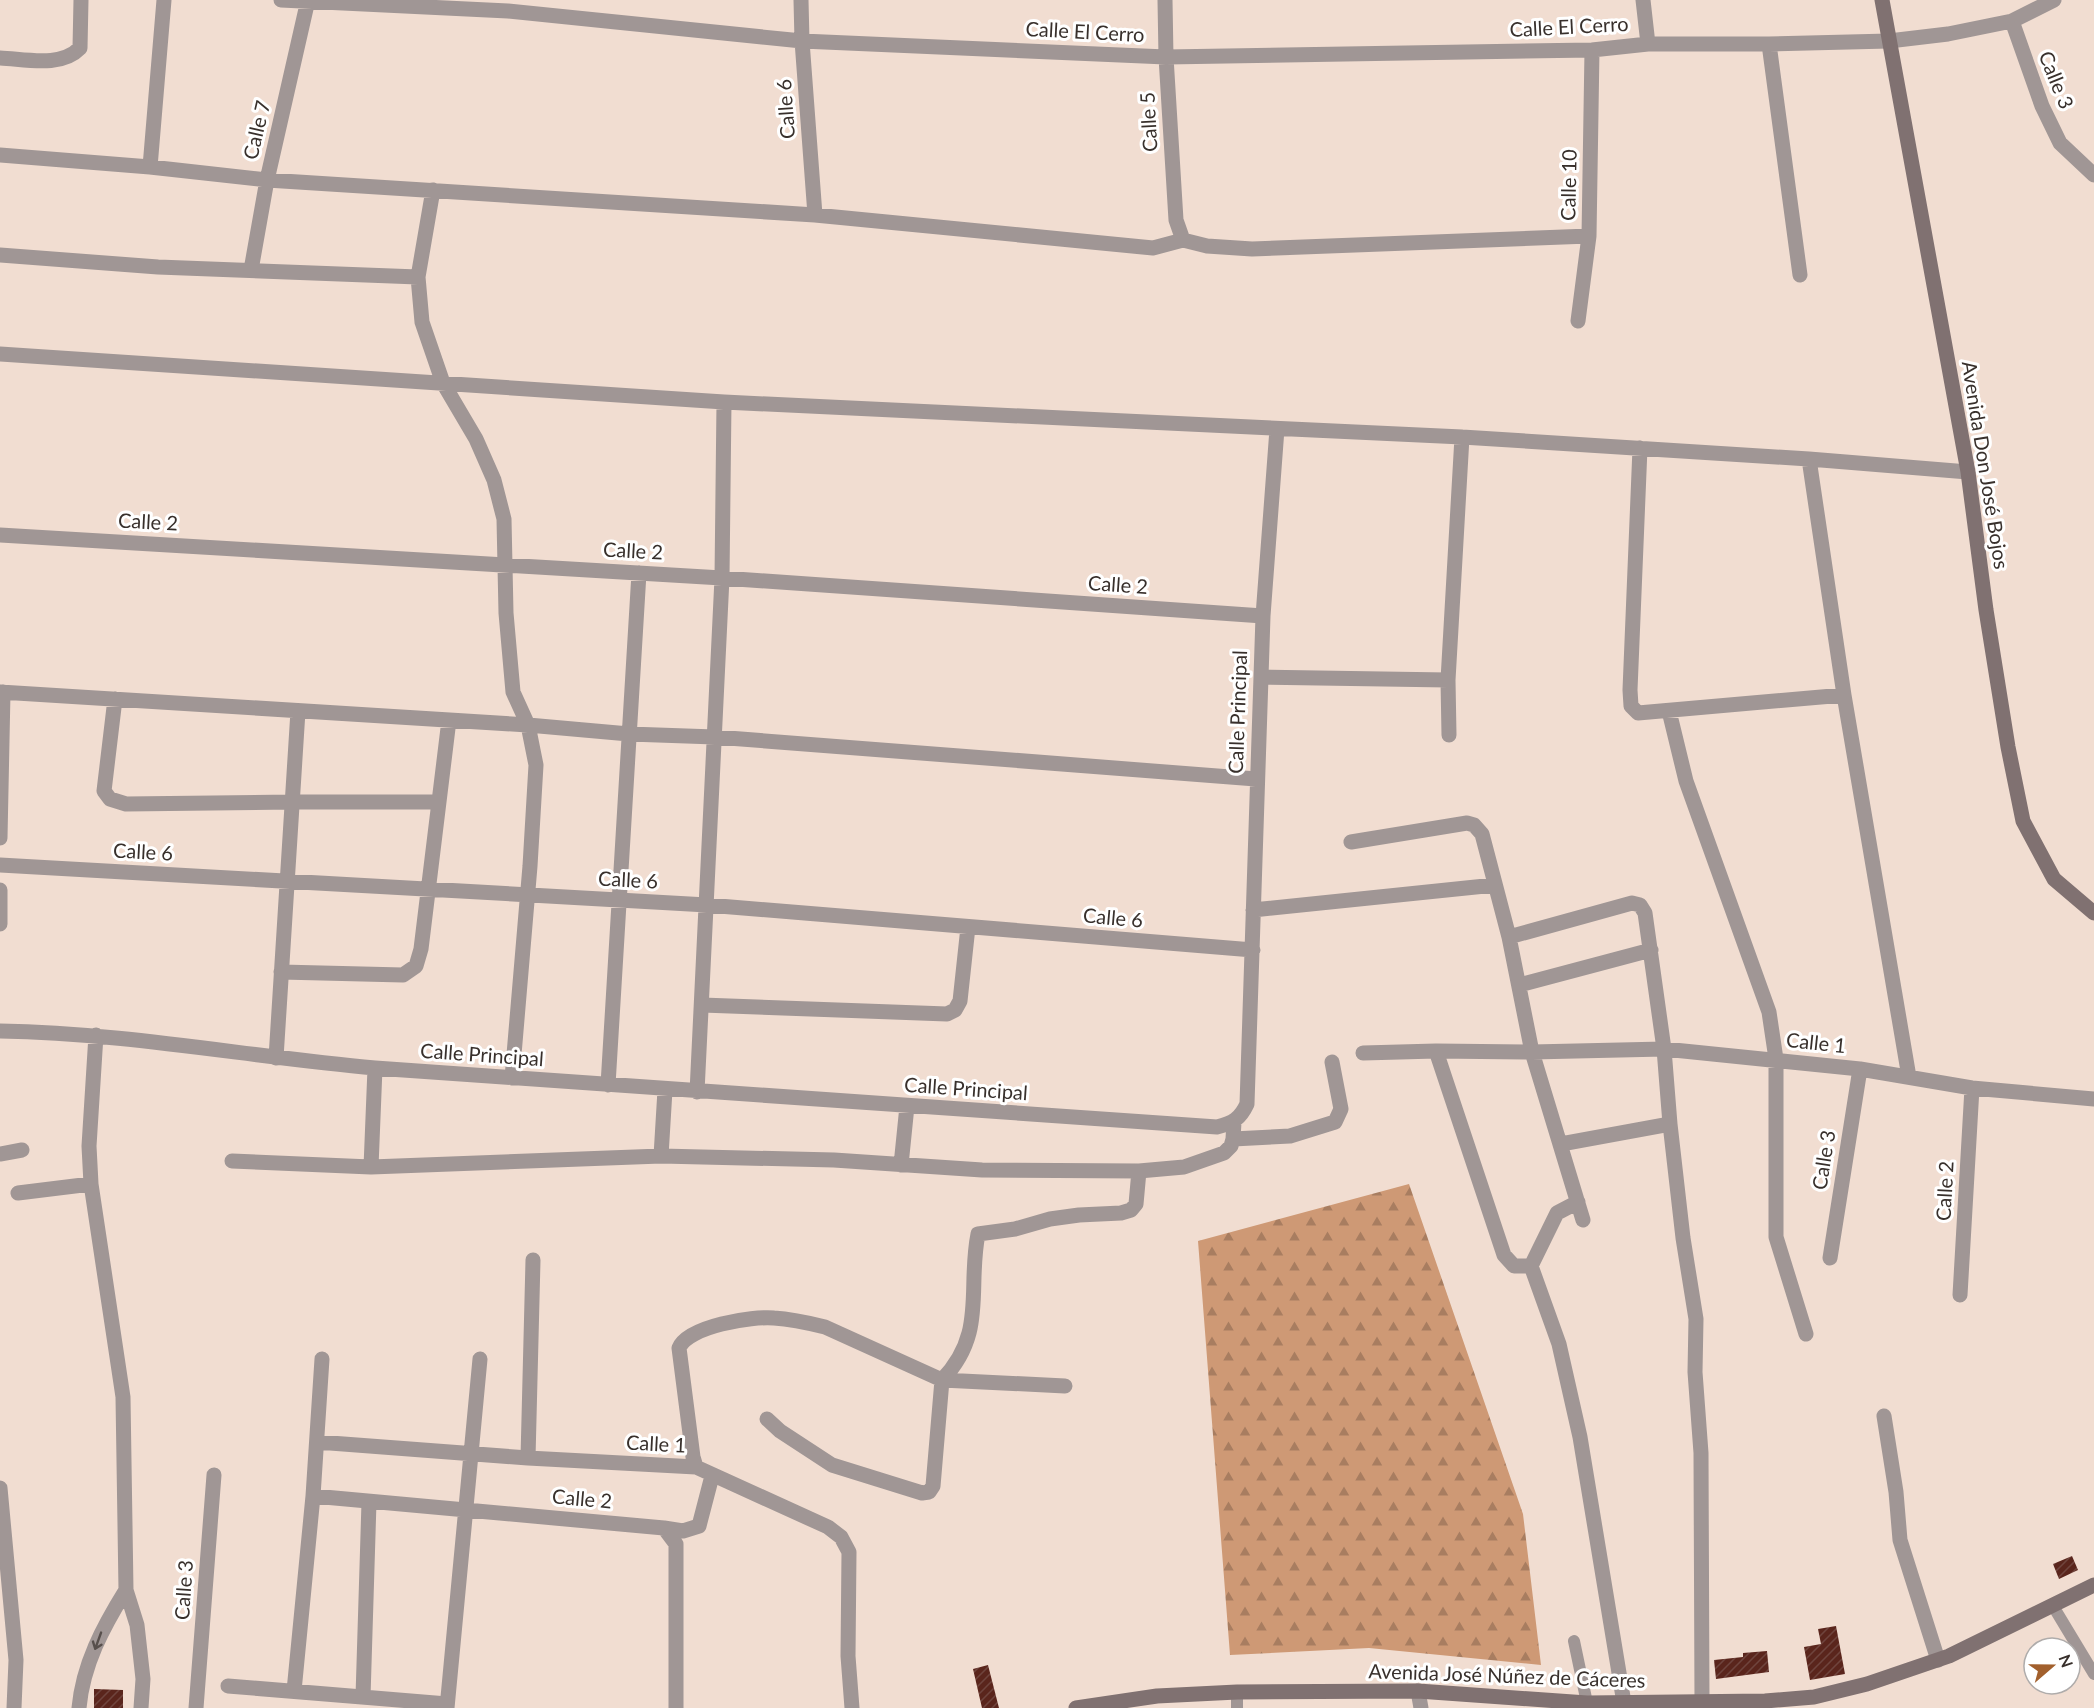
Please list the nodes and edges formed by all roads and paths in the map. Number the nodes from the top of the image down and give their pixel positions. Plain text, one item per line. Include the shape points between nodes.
1 (81, 0) edge
2 (164, 0) edge
3 (281, 0) edge
4 (801, 0) edge
5 (1166, 0) edge
6 (1642, 0) edge
7 (1882, 0) edge
8 (2054, 0) edge
9 (308, 1) edge
10 (2012, 21) junction
11 (802, 41) junction
12 (1889, 41) junction
13 (1647, 44) junction
14 (1769, 44) junction
15 (1592, 50) junction
16 (1166, 57) junction
17 (0, 58) edge
18 (0, 155) edge
19 (150, 167) junction
20 (2094, 175) edge
21 (267, 180) junction
22 (433, 190) junction
23 (815, 215) junction
24 (1589, 236) junction
25 (1183, 240) junction
26 (0, 255) edge
27 (251, 270) junction
28 (1800, 275) dead end
29 (418, 277) junction
30 (1578, 321) dead end
31 (0, 354) edge
32 (443, 383) junction
33 (724, 402) junction
34 (1276, 429) junction
35 (1462, 437) junction
36 (1640, 447) junction
37 (1809, 459) junction
38 (1968, 472) junction
39 (0, 535) edge
40 (505, 564) junction
41 (639, 573) junction
42 (722, 578) junction
43 (1263, 616) junction
44 (1262, 677) junction
45 (1448, 680) junction
46 (1, 692) edge
47 (1844, 695) junction
48 (115, 699) junction
49 (298, 711) junction
50 (1669, 711) junction
51 (449, 720) junction
52 (528, 725) junction
53 (629, 734) junction
54 (1449, 735) dead end
55 (715, 737) junction
56 (1256, 779) junction
57 (292, 802) junction
58 (439, 802) junction
59 (0, 838) edge
60 (1351, 842) dead end
61 (0, 865) edge
62 (287, 881) junction
63 (1495, 885) junction
64 (428, 889) junction
65 (0, 890) edge
66 (528, 895) junction
67 (619, 900) junction
68 (707, 905) junction
69 (1253, 910) junction
70 (2094, 913) edge
71 (0, 924) edge
72 (968, 927) junction
73 (1509, 937) junction
74 (1253, 950) junction
75 (1651, 950) junction
76 (281, 972) junction
77 (1519, 985) junction
78 (702, 1005) junction
79 (0, 1031) edge
80 (96, 1035) junction
81 (1664, 1049) junction
82 (1436, 1051) junction
83 (1532, 1052) junction
84 (1363, 1053) dead end
85 (276, 1058) junction
86 (1776, 1059) junction
87 (1332, 1062) dead end
88 (375, 1068) junction
89 (1860, 1069) junction
90 (1909, 1077) junction
91 (512, 1078) junction
92 (608, 1086) junction
93 (1972, 1088) junction
94 (665, 1090) junction
95 (697, 1092) junction
96 (2094, 1099) edge
97 (907, 1106) junction
98 (1234, 1122) junction
99 (1670, 1124) junction
100 (1233, 1139) junction
101 (1561, 1144) junction
102 (22, 1150) dead end
103 (0, 1154) edge
104 (661, 1156) junction
105 (232, 1161) dead end
106 (901, 1165) junction
107 (370, 1167) junction
108 (1139, 1171) junction
109 (91, 1184) junction
110 (18, 1193) dead end
111 (1578, 1202) junction
112 (1583, 1220) dead end
113 (1830, 1258) dead end
114 (533, 1260) dead end
115 (1531, 1266) junction
116 (1960, 1295) dead end
117 (1806, 1334) dead end
118 (322, 1359) dead end
119 (480, 1359) dead end
120 (942, 1380) junction
121 (1065, 1386) dead end
122 (1884, 1416) dead end
123 (767, 1419) dead end
124 (317, 1442) junction
125 (472, 1454) junction
126 (528, 1458) junction
127 (696, 1467) junction
128 (214, 1475) dead end
129 (712, 1476) junction
130 (0, 1488) edge
131 (313, 1496) junction
132 (369, 1502) junction
133 (466, 1510) junction
134 (664, 1528) junction
135 (2094, 1585) edge
136 (126, 1590) junction
137 (2053, 1606) junction
138 (1574, 1641) dead end
139 (1938, 1660) junction
140 (2094, 1674) edge
141 (228, 1686) dead end
142 (1418, 1691) junction
143 (294, 1692) junction
144 (1237, 1692) junction
145 (363, 1697) junction
146 (1702, 1701) junction
147 (1624, 1703) junction
148 (1766, 1704) edge
149 (447, 1706) edge
150 (1587, 1706) edge
151 (14, 1708) edge
152 (79, 1708) edge
153 (141, 1708) edge
154 (196, 1708) edge
155 (676, 1708) edge
156 (852, 1708) edge
157 (1076, 1708) edge
158 (1238, 1708) edge
159 (1421, 1708) edge

1 - 17 street via 80,48 74,54 62,60
2 - 19 street
3 - 9 street, Calle El Cerro
4 - 11 street, Calle 6
5 - 16 street, Calle 5
6 - 13 street
7 - 12 main road, Avenida Don José Bojos
8 - 10 street
9 - 11 street, Calle El Cerro via 508,11
9 - 21 street, Calle 7
10 - 12 street
10 - 20 street, Calle 3 via 2061,143
11 - 16 street, Calle El Cerro
11 - 23 street, Calle 6
12 - 14 street, Calle El Cerro
12 - 38 main road, Avenida Don José Bojos
13 - 14 street, Calle El Cerro
13 - 15 street, Calle El Cerro
14 - 28 street
15 - 16 street, Calle El Cerro
15 - 24 street, Calle 10
16 - 25 street, Calle 5 via 1176,220
18 - 19 street
19 - 21 street
21 - 22 street
21 - 27 street, Calle 7
22 - 23 street
22 - 29 street
23 - 25 street via 1153,248
24 - 25 street via 1252,249
24 - 30 street, Calle 10
26 - 27 street
27 - 29 street
29 - 32 street via 422,322
31 - 32 street
32 - 33 street
32 - 40 street via 476,439 494,480 504,519
33 - 34 street
33 - 42 street
34 - 35 street
34 - 43 street, Calle Principal
35 - 36 street
35 - 45 street
36 - 37 street
36 - 50 street via 1629,690 1631,706 1638,713
37 - 38 street
37 - 47 street
38 - 70 main road, Avenida Don José Bojos via 1990,633 2023,821 2054,879
39 - 40 street, Calle 2
40 - 41 street, Calle 2
40 - 52 street via 513,692
41 - 42 street, Calle 2
41 - 53 street
42 - 43 street, Calle 2
42 - 55 street
43 - 44 street, Calle Principal
44 - 45 street
44 - 56 street, Calle Principal
45 - 54 street
46 - 48 street
46 - 59 street
47 - 50 street
47 - 90 street
48 - 49 street
48 - 57 street via 104,791 110,799 126,804
49 - 51 street
49 - 57 street
50 - 86 street via 1686,781 1769,1012
51 - 52 street
51 - 58 street
52 - 53 street
52 - 66 street via 536,765
53 - 55 street
53 - 67 street
55 - 56 street
55 - 68 street
56 - 69 street, Calle Principal
57 - 58 street
57 - 62 street
58 - 64 street
60 - 63 street via 1474,825 1482,834
61 - 62 street, Calle 6
62 - 64 street, Calle 6
62 - 76 street
63 - 69 street
63 - 73 street
64 - 66 street, Calle 6
64 - 76 street via 421,949 410,972
65 - 71 street
66 - 67 street, Calle 6
66 - 91 street
67 - 68 street, Calle 6
67 - 92 street
68 - 72 street, Calle 6
68 - 78 street
69 - 74 street, Calle Principal
72 - 74 street, Calle 6
72 - 78 street via 960,1001 947,1014
73 - 75 street via 1632,903 1646,913
73 - 77 street
74 - 98 street, Calle Principal via 1247,1104
75 - 77 street
75 - 81 street
76 - 85 street
77 - 83 street
78 - 95 street
79 - 80 street, Calle Principal
80 - 85 street, Calle Principal
80 - 109 street via 89,1146
81 - 83 street, Calle 1
81 - 86 street, Calle 1
81 - 99 street
82 - 83 street, Calle 1
82 - 84 street, Calle 1
82 - 115 street via 1504,1255 1514,1266
83 - 101 street
85 - 88 street, Calle Principal
86 - 89 street, Calle 1
86 - 117 street via 1776,1237
87 - 100 street via 1341,1109 1335,1122 1290,1136
88 - 91 street, Calle Principal
88 - 107 street
89 - 90 street, Calle 1
89 - 113 street, Calle 3
90 - 93 street, Calle 1
91 - 92 street, Calle Principal
92 - 94 street, Calle Principal
93 - 96 street, Calle 1
93 - 116 street, Calle 2
94 - 95 street, Calle Principal
94 - 104 street
95 - 97 street, Calle Principal
97 - 98 street, Calle Principal via 1217,1126
97 - 106 street
98 - 100 street
99 - 101 street
99 - 146 street via 1696,1319
100 - 108 street via 1224,1153 1204,1162
101 - 111 street
102 - 103 street
104 - 106 street
104 - 107 street
105 - 107 street
106 - 108 street
108 - 120 street via 1136,1204 1131,1210 1050,1219 1015,1229 978,1233 974,1308 967,1343
109 - 110 street
109 - 136 street via 123,1397
111 - 112 street
111 - 115 street via 1557,1213
114 - 126 street
115 - 147 street via 1559,1344 1580,1437
118 - 124 street
119 - 125 street
120 - 121 street
120 - 123 street via 933,1486 929,1492 832,1465
120 - 127 street via 809,1323 756,1318 695,1333 679,1348
122 - 139 street via 1900,1540
124 - 125 street, Calle 1
124 - 131 street
125 - 126 street, Calle 1
125 - 133 street
126 - 127 street, Calle 1
127 - 129 street, Calle 1
128 - 154 street, Calle 3
129 - 134 street, Calle 2 via 699,1526 683,1531
129 - 156 street, Calle 1 via 828,1527 841,1537 849,1552
130 - 151 street via 16,1660
131 - 132 street, Calle 2
131 - 143 street
132 - 133 street, Calle 2
132 - 145 street
133 - 134 street, Calle 2
133 - 149 street
134 - 155 street via 676,1544
135 - 137 main road, Avenida José Núñez de Cáceres
136 -> 152 street via 103,1627 81,1686
136 - 153 street via 137,1625 143,1679
137 - 139 main road, Avenida José Núñez de Cáceres
137 - 140 lane
138 - 150 lane
139 - 148 main road, Avenida José Núñez de Cáceres via 1867,1684
141 - 143 street
142 - 144 main road, Avenida José Núñez de Cáceres
142 - 150 main road, Avenida José Núñez de Cáceres
142 - 159 street
143 - 145 street
144 - 157 main road, Avenida José Núñez de Cáceres via 1157,1696
144 - 158 lane
145 - 149 street
146 - 147 main road, Avenida José Núñez de Cáceres
146 - 148 main road, Avenida José Núñez de Cáceres
147 - 150 main road, Avenida José Núñez de Cáceres

